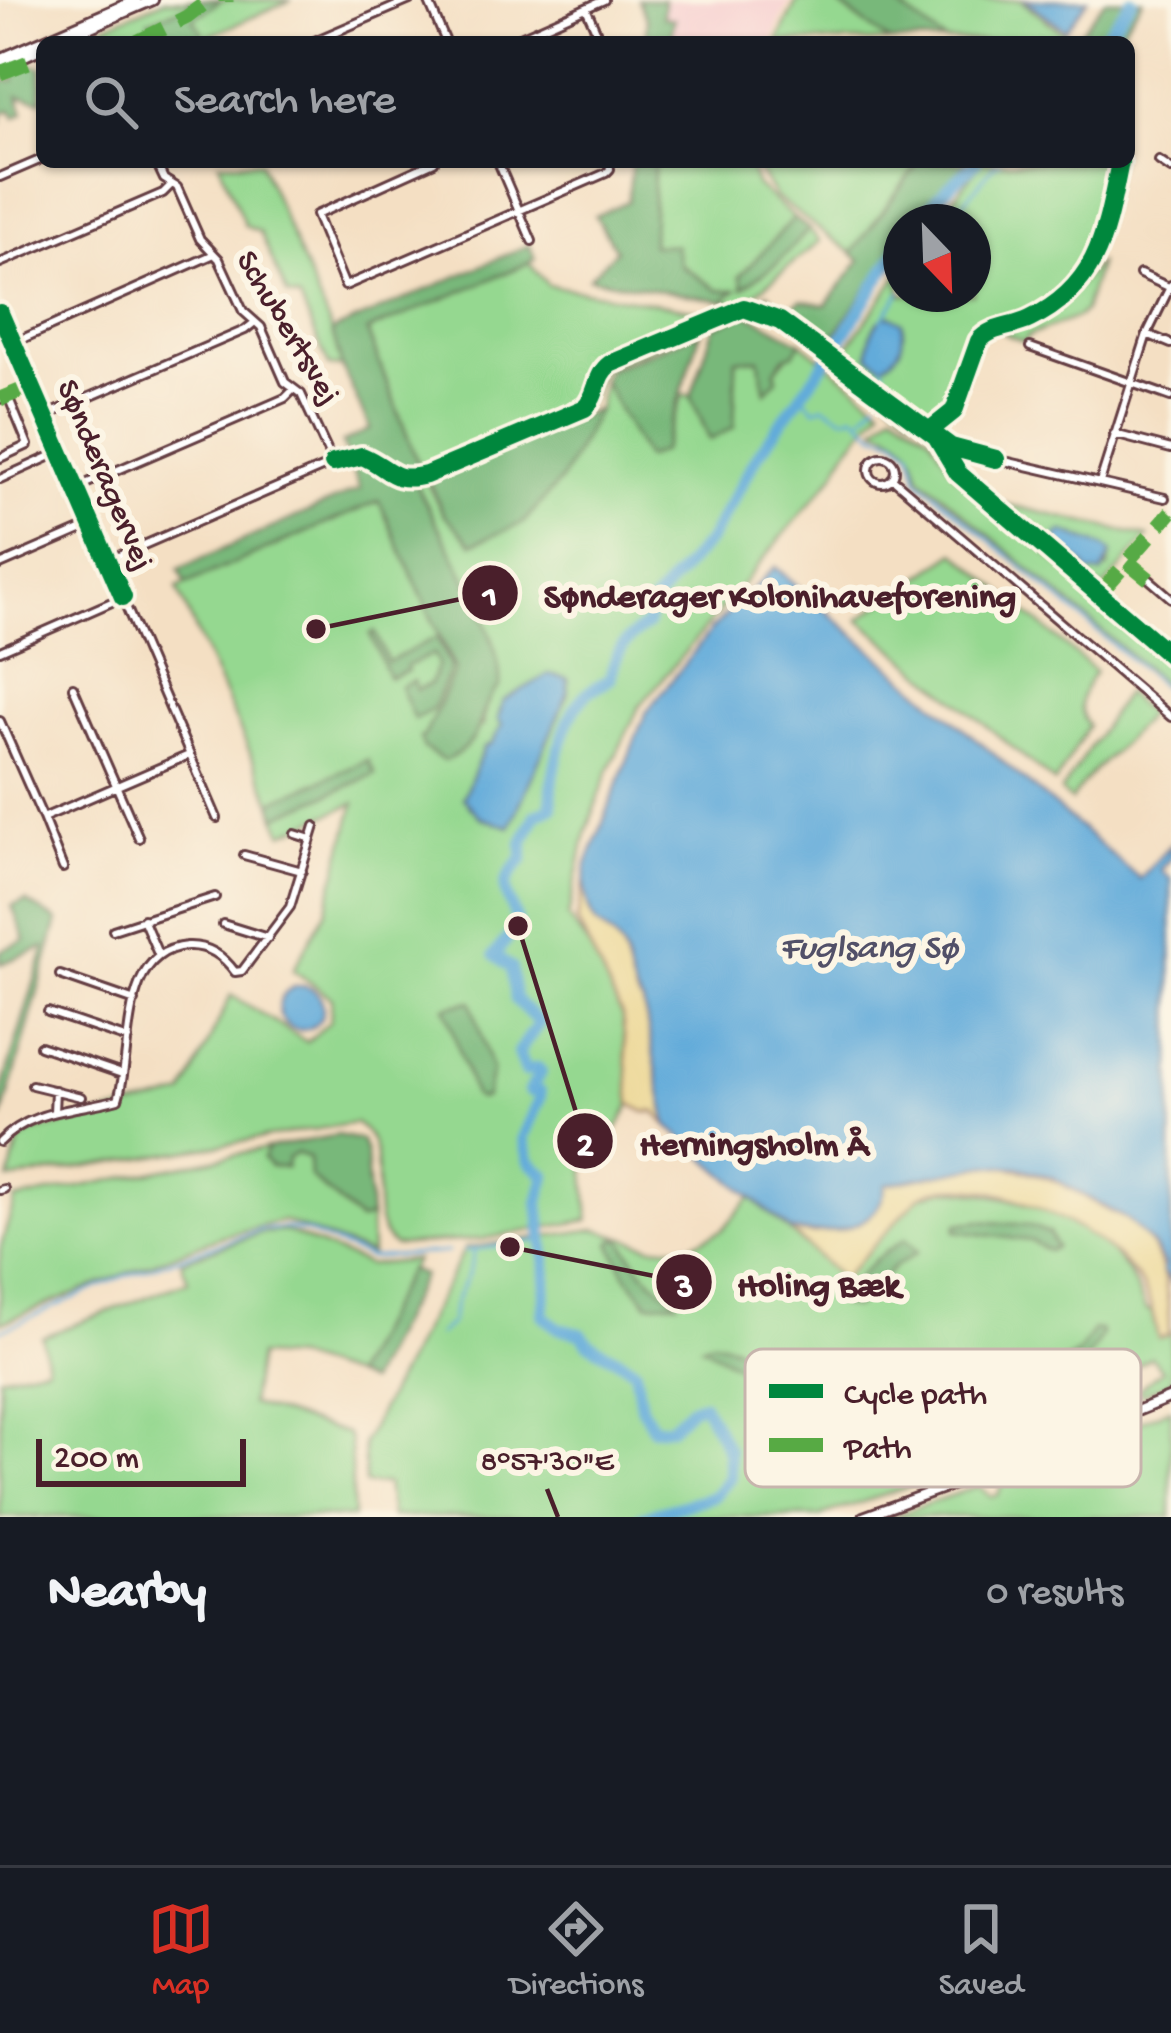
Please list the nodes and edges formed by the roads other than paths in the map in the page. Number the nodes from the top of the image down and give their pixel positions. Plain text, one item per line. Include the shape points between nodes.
1 (136, 0) edge
2 (153, 0) edge
3 (410, 0) edge
4 (428, 0) edge
5 (604, 0) edge
6 (586, 8) junction
7 (58, 36) edge
8 (70, 36) edge
9 (326, 36) edge
10 (443, 36) edge
11 (523, 36) edge
12 (598, 36) edge
13 (36, 46) edge
14 (36, 50) edge
15 (0, 63) edge
16 (1159, 161) dead end
17 (36, 162) edge
18 (159, 168) edge
19 (420, 168) edge
20 (501, 168) edge
21 (610, 168) edge
22 (1171, 169) edge
23 (0, 177) edge
24 (172, 184) junction
25 (520, 211) junction
26 (532, 241) dead end
27 (213, 254) junction
28 (0, 263) edge
29 (1140, 274) dead end
30 (1170, 287) edge
31 (0, 313) edge
32 (255, 321) junction
33 (1147, 334) junction
34 (13, 343) junction
35 (1171, 344) edge
36 (1030, 346) dead end
37 (1130, 383) junction
38 (32, 386) junction
39 (294, 389) junction
40 (1171, 397) edge
41 (4, 398) edge
42 (45, 416) junction
43 (1114, 434) junction
44 (1171, 449) edge
45 (60, 452) junction
46 (0, 458) edge
47 (996, 458) dead end
48 (0, 478) edge
49 (892, 478) junction
50 (1100, 482) junction
51 (76, 488) junction
52 (1166, 498) dead end
53 (92, 525) junction
54 (107, 561) junction
55 (0, 565) edge
56 (1149, 579) dead end
57 (123, 597) junction
58 (1171, 598) edge
59 (0, 651) edge
60 (73, 687) dead end
61 (1171, 717) edge
62 (0, 721) edge
63 (189, 755) junction
64 (117, 787) junction
65 (43, 818) junction
66 (217, 818) dead end
67 (315, 826) dead end
68 (295, 834) dead end
69 (139, 838) dead end
70 (311, 839) junction
71 (244, 855) dead end
72 (63, 868) dead end
73 (302, 871) junction
74 (214, 897) dead end
75 (143, 919) junction
76 (223, 924) dead end
77 (113, 930) dead end
78 (268, 938) junction
79 (159, 956) junction
80 (60, 975) dead end
81 (135, 1001) junction
82 (48, 1012) dead end
83 (128, 1040) junction
84 (40, 1046) dead end
85 (122, 1074) junction
86 (32, 1084) dead end
87 (55, 1090) junction
88 (82, 1097) dead end
89 (54, 1112) junction
90 (0, 1142) edge
91 (1171, 1397) edge
92 (1141, 1409) edge
93 (940, 1487) edge
94 (863, 1517) edge

1 - 7 street
2 - 8 street
3 - 9 street
4 - 10 street
5 - 6 street
6 - 11 street
6 - 12 street
13 - 15 street
14 - 15 street
16 - 22 street
17 - 23 street
18 - 24 street, Schubertsvej
19 - 25 street via 316,214 345,286
20 - 25 street
21 - 25 street
24 - 27 street, Schubertsvej
24 - 28 street
25 - 26 street
27 - 32 street, Schubertsvej
27 - 34 street
29 - 30 street
30 - 33 street
31 - 34 street, Sønderagervej
32 - 39 street, Schubertsvej
32 - 42 street
33 - 35 street
33 - 37 street
34 - 38 street, Sønderagervej
36 - 37 street
37 - 40 street
37 - 43 street
38 - 41 street, Sønderagervej
38 - 42 street, Sønderagervej
39 - 51 street
39 - 54 street, Schubertsvej via 333,463
41 - 46 street, Sønderagervej via 28,445
42 - 45 street, Sønderagervej
43 - 44 street
43 - 50 street
45 - 48 street
45 - 51 street, Sønderagervej
47 - 50 street
49 - 49 street via 873,479 874,460 891,460
49 - 61 street
50 - 52 street
51 - 53 street, Sønderagervej
53 - 54 street, Sønderagervej
53 - 55 street
54 - 57 street, Sønderagervej
56 - 58 street
57 - 59 street
57 - 63 street, Sønderagervej
60 - 64 street
62 - 65 street
63 - 64 street
63 - 66 street, Sønderagervej
64 - 65 street
64 - 69 street
65 - 72 street
67 - 70 street
68 - 70 street
70 - 73 street
71 - 73 street
73 - 78 street
74 - 75 street
75 - 77 street
75 - 79 street
76 - 78 street
78 - 79 street via 238,973 200,947
79 - 81 street
80 - 81 street
81 - 83 street
82 - 83 street
83 - 85 street
84 - 85 street
85 - 89 street via 118,1100
86 - 87 street
87 - 88 street
87 - 89 street
89 - 90 street via 29,1119
91 - 92 street
93 - 94 street

